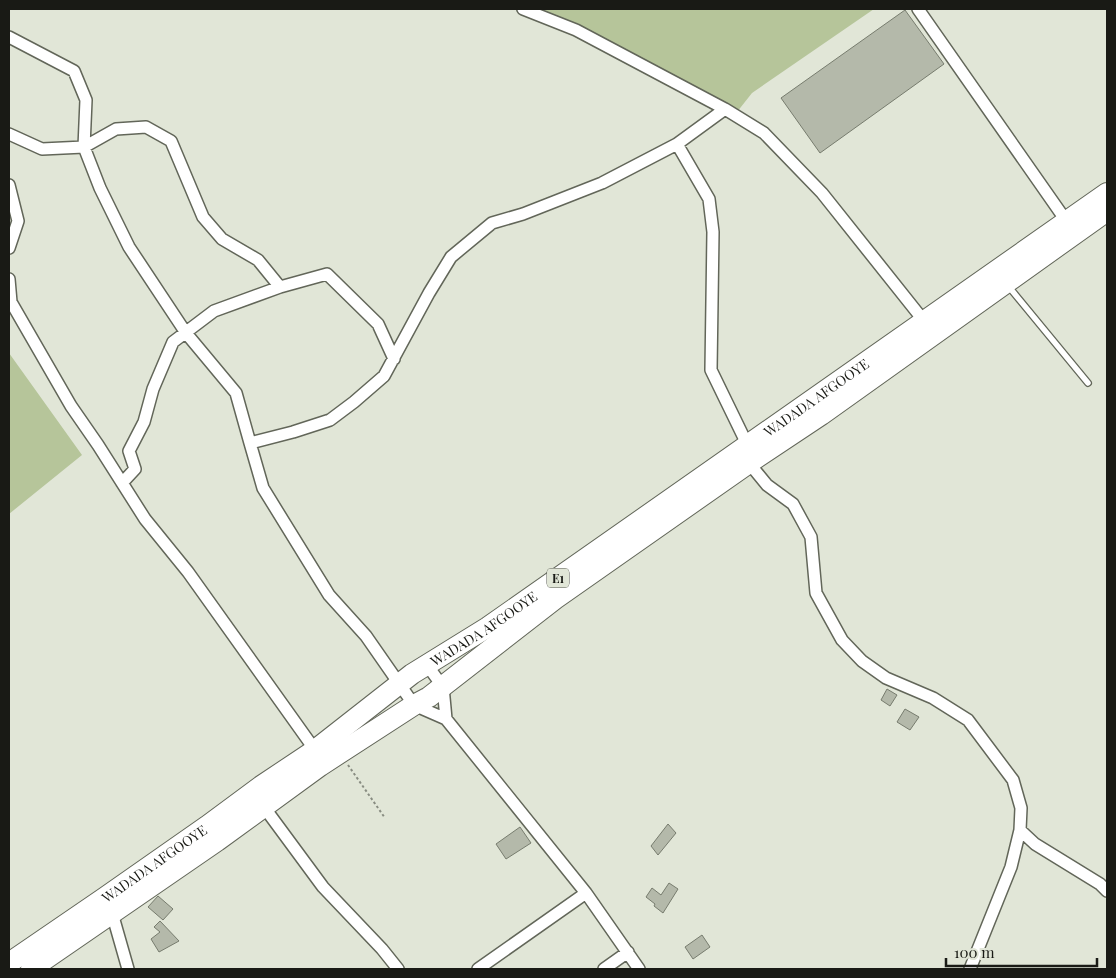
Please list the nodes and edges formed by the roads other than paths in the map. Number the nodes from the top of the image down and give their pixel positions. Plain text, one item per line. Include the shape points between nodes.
1 (522, 9) edge
2 (918, 9) edge
3 (9, 37) edge
4 (724, 109) junction
5 (9, 134) edge
6 (677, 144) junction
7 (84, 147) junction
8 (9, 185) edge
9 (1107, 193) edge
10 (1107, 211) edge
11 (1067, 222) junction
12 (9, 248) edge
13 (9, 279) edge
14 (1006, 283) junction
15 (280, 287) junction
16 (924, 321) junction
17 (186, 333) junction
18 (394, 359) junction
19 (1088, 383) dead end
20 (250, 443) junction
21 (748, 453) junction
22 (122, 482) junction
23 (427, 665) junction
24 (399, 684) junction
25 (443, 687) junction
26 (414, 705) junction
27 (446, 719) junction
28 (316, 750) junction
29 (264, 806) junction
30 (1020, 830) junction
31 (1107, 891) edge
32 (586, 893) junction
33 (112, 913) junction
34 (628, 952) junction
35 (9, 962) edge
36 (31, 969) edge
37 (128, 969) edge
38 (398, 969) edge
39 (478, 969) edge
40 (604, 969) edge
41 (639, 969) edge
42 (970, 969) edge

1 - 4 street via 576,30
2 - 11 street
3 - 7 street via 74,71 86,100
4 - 6 street
4 - 16 street via 764,133 822,194
5 - 7 street via 42,149
6 - 18 street via 602,183 492,223 451,258
6 - 21 street via 709,199 714,232 711,370
7 - 15 street via 116,129 146,127 170,140 203,216 222,239 258,260
7 - 17 street via 129,248
8 - 12 street via 18,221
9 - 11 highway, WADADA AFGOOYE / E1
10 - 14 highway, WADADA AFGOOYE / E1
11 - 16 highway, WADADA AFGOOYE / E1
13 - 22 street via 11,302 36,347
14 - 19 lane
14 - 21 highway, WADADA AFGOOYE / E1 via 821,415
15 - 17 street via 214,311
15 - 18 street via 327,274 378,324
16 - 21 highway, WADADA AFGOOYE / E1
17 - 20 street via 236,393
17 - 22 street via 173,342 156,381 144,422 129,451 135,470
18 - 20 street via 384,376 330,420
20 - 24 street via 263,488 328,595 366,636
21 - 23 highway, WADADA AFGOOYE / E1
21 - 25 highway, WADADA AFGOOYE / E1
21 - 30 street via 767,485 793,504 811,537 816,593 842,640 862,661 886,678 934,698 968,720 1013,780 1020,808
22 - 28 street via 145,519 188,572
23 - 24 highway, WADADA AFGOOYE / E1
23 - 25 street
24 - 26 street
24 - 28 highway, WADADA AFGOOYE / E1
25 - 26 highway, WADADA AFGOOYE / E1
25 - 27 street
26 - 27 street
26 - 29 highway, WADADA AFGOOYE / E1
27 - 32 street
28 - 35 highway, WADADA AFGOOYE / E1
29 - 33 highway, WADADA AFGOOYE / E1
29 - 38 street via 323,887
30 - 31 street
30 - 42 street via 1011,867
32 - 34 street
32 - 39 street
33 - 36 highway, WADADA AFGOOYE / E1
33 - 37 street
34 - 40 street
34 - 41 street

